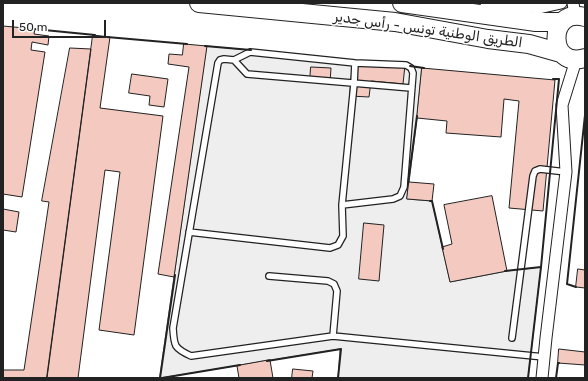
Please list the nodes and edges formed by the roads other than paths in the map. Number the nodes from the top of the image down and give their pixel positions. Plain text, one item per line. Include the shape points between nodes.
1 (199, 3) edge
2 (402, 3) edge
3 (486, 3) edge
4 (561, 3) edge
5 (574, 15) edge
6 (574, 57) edge
7 (234, 60) junction
8 (355, 63) junction
9 (354, 84) junction
10 (411, 88) junction
11 (566, 172) junction
12 (342, 205) junction
13 (189, 232) junction
14 (269, 276) dead end
15 (333, 336) junction
16 (512, 338) dead end
17 (544, 357) junction
18 (542, 378) edge

1 - 6 main road, الطريق الوطنية تونس - رأس جدير via 395,22 529,44
2 - 5 main road, الطريق الوطنية تونس - رأس جدير via 536,22
3 - 4 street via 540,8
5 - 6 main road via 558,27 556,34 558,47
6 - 11 street via 562,105
7 - 8 lane via 250,52
7 - 9 lane via 248,74
7 - 13 lane via 224,59 218,63
8 - 9 lane
8 - 10 lane via 406,65 413,73
9 - 10 lane
9 - 12 lane
10 - 12 lane via 404,187 400,196
11 - 16 lane via 540,169 532,176
11 - 17 street
12 - 13 lane via 343,236 338,244 330,248
13 - 15 lane via 173,328 174,342 179,350 191,356
14 - 15 lane via 328,281 334,284 337,291
15 - 17 lane
17 - 18 street

